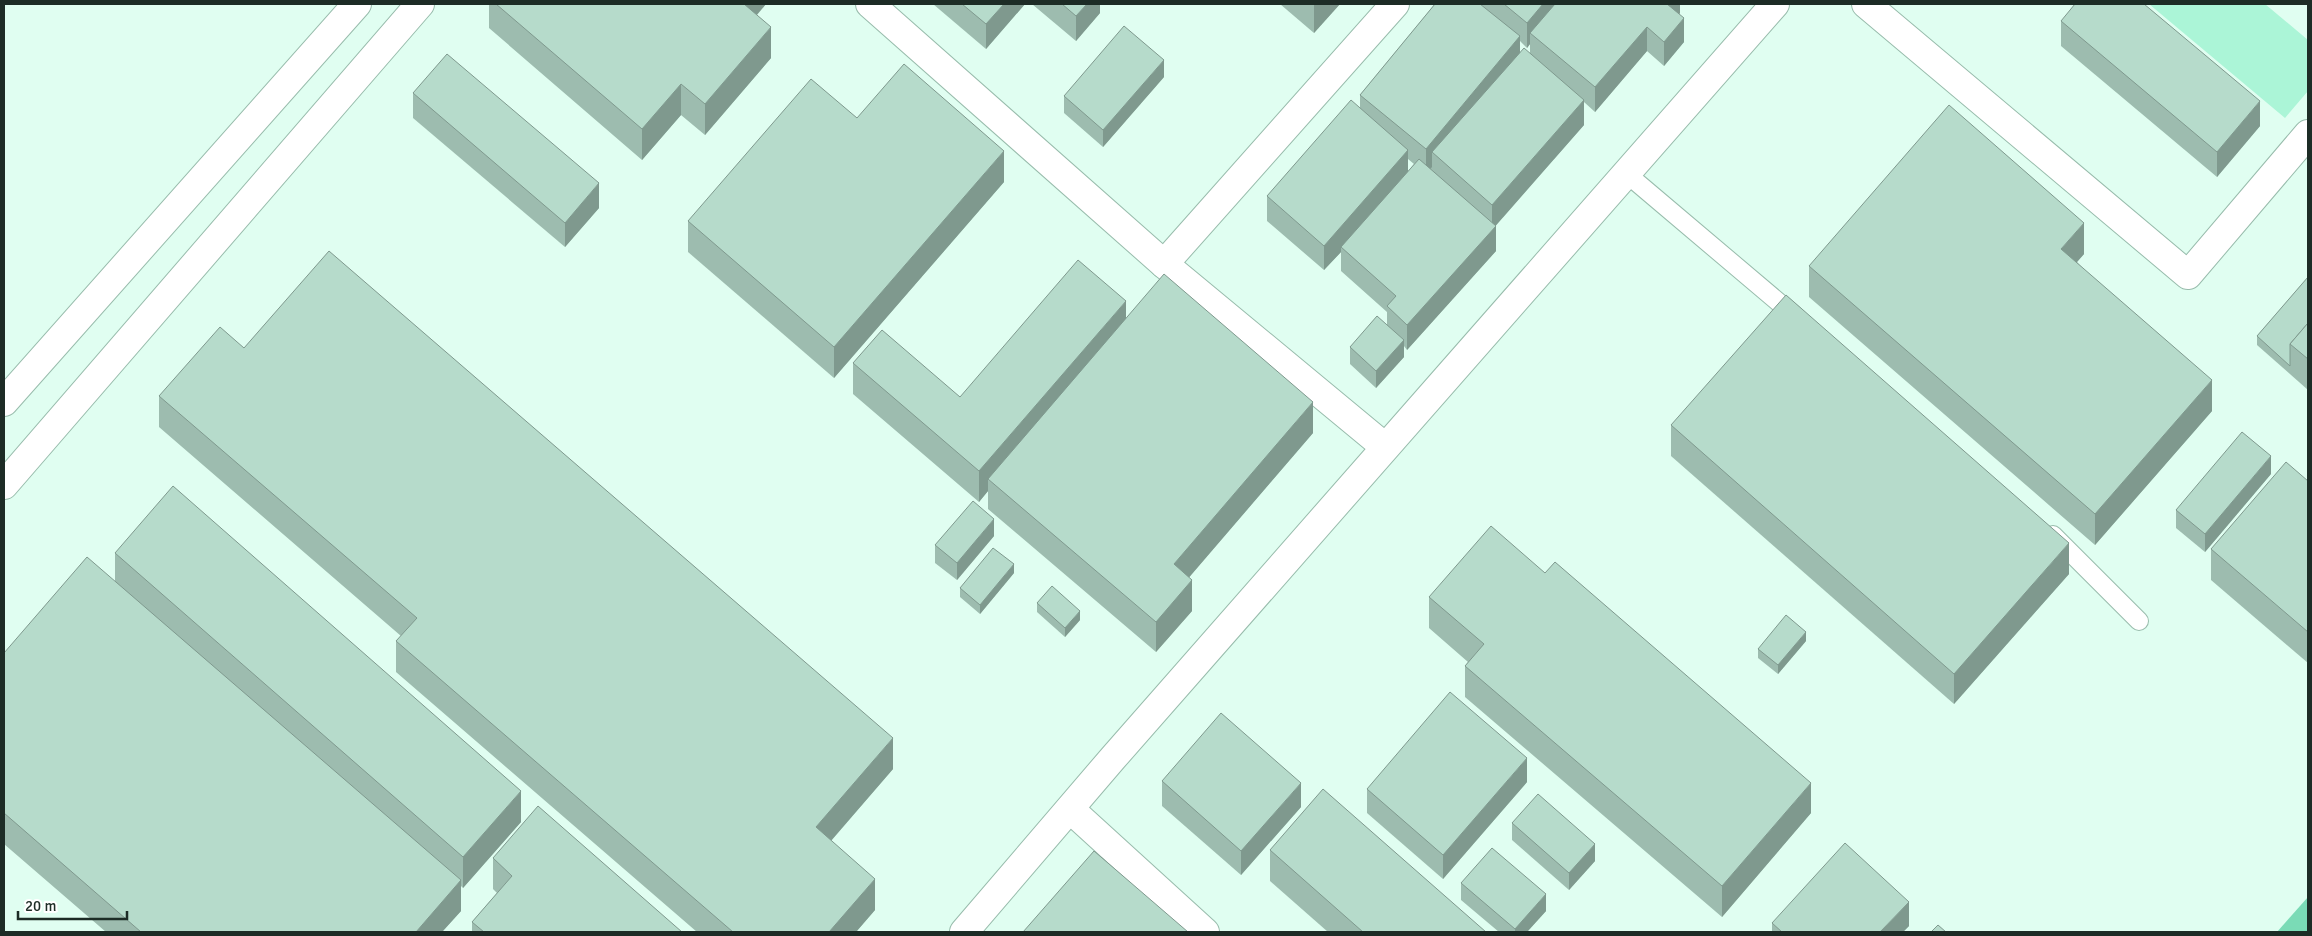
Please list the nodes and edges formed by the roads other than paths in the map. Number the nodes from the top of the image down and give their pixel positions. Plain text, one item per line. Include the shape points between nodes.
1 (358, 4) edge
2 (420, 4) edge
3 (870, 4) edge
4 (1394, 4) edge
5 (1775, 4) edge
6 (1866, 4) edge
7 (2308, 134) edge
8 (1627, 174) junction
9 (1164, 264) junction
10 (1807, 326) edge
11 (4, 402) edge
12 (1385, 448) junction
13 (4, 485) edge
14 (2040, 524) edge
15 (2139, 621) dead end
16 (1070, 809) junction
17 (964, 932) edge
18 (1205, 932) edge

1 - 11 street
2 - 13 street
3 - 9 street
4 - 9 street
5 - 8 street
6 - 7 street via 2188,275
8 - 10 lane
8 - 12 street
9 - 12 street
12 - 16 street
14 - 15 lane
16 - 17 street
16 - 18 street

